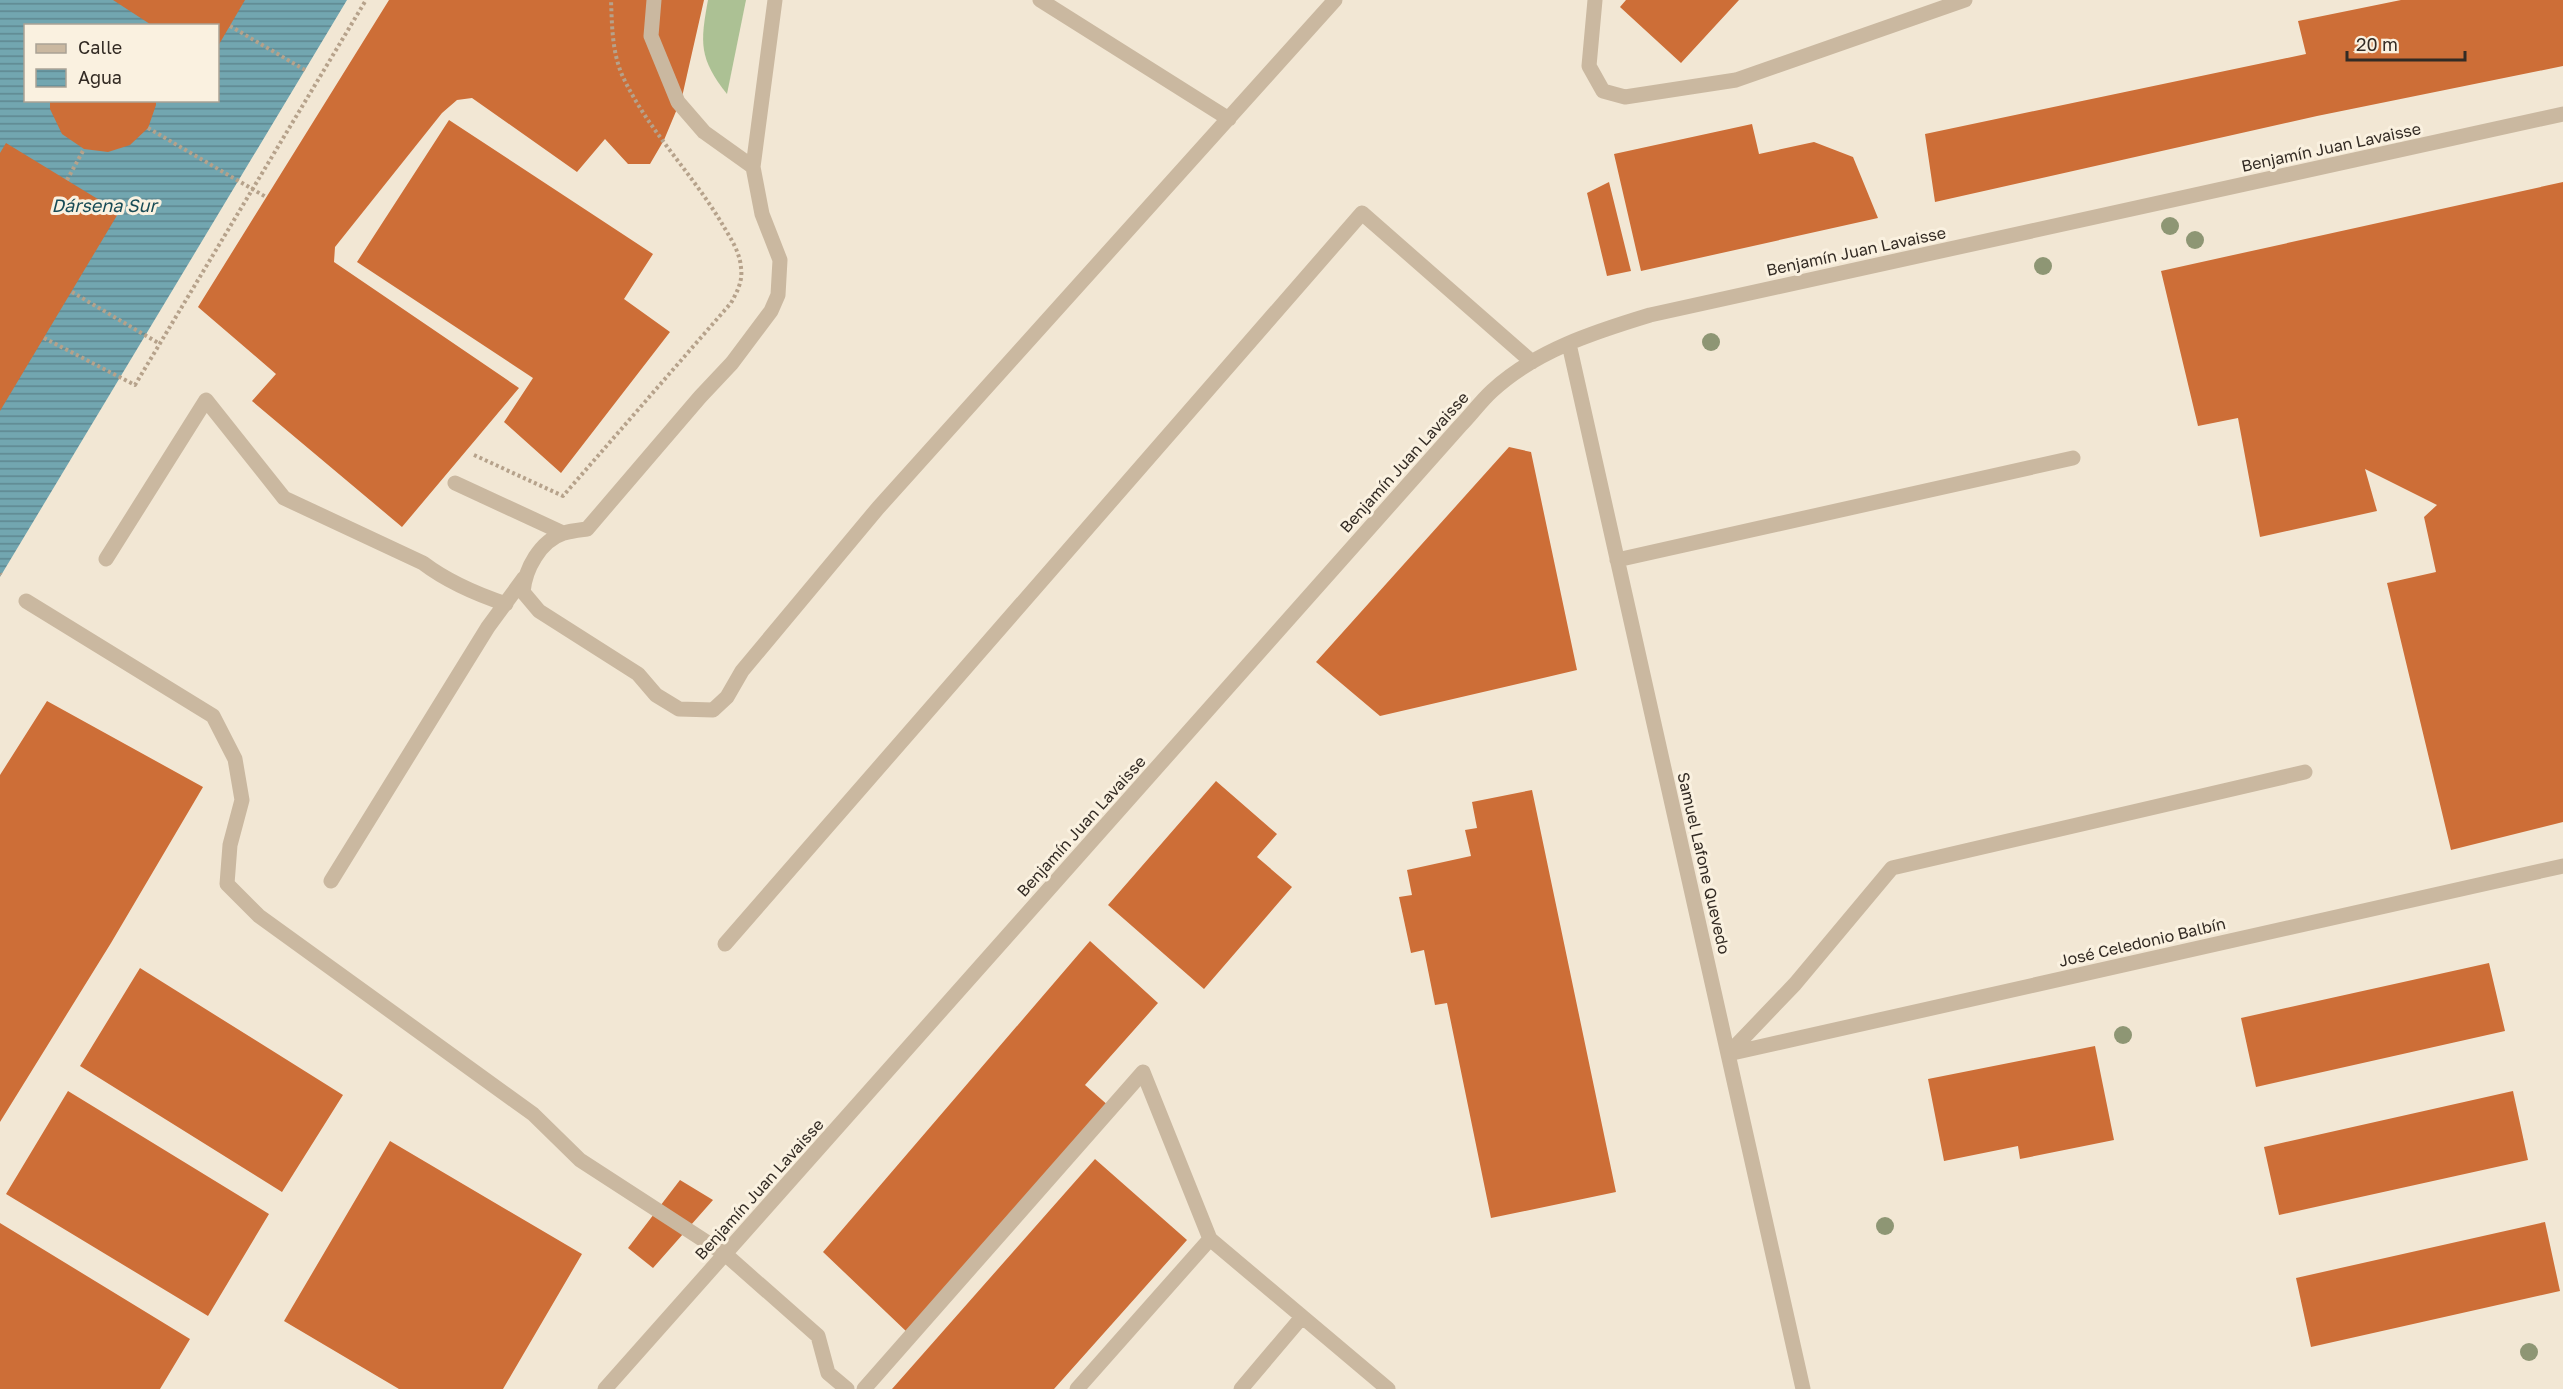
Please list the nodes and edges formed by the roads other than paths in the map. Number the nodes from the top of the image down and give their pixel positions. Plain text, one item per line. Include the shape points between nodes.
1 (654, 0) edge
2 (775, 0) edge
3 (1040, 0) edge
4 (1335, 0) edge
5 (1595, 0) edge
6 (1965, 0) edge
7 (2563, 114) edge
8 (1229, 119) junction
9 (753, 167) junction
10 (1569, 344) junction
11 (1532, 362) junction
12 (2073, 458) dead end
13 (455, 483) dead end
14 (562, 533) junction
15 (106, 559) dead end
16 (1617, 560) junction
17 (524, 578) junction
18 (26, 601) dead end
19 (506, 604) junction
20 (2305, 772) dead end
21 (2563, 866) edge
22 (331, 881) dead end
23 (725, 944) dead end
24 (1728, 1054) junction
25 (1210, 1239) junction
26 (725, 1254) junction
27 (1302, 1317) junction
28 (604, 1389) edge
29 (847, 1389) edge
30 (864, 1389) edge
31 (1077, 1389) edge
32 (1241, 1389) edge
33 (1388, 1389) edge
34 (1803, 1389) edge

1 - 9 street via 651,36 678,102 704,132
2 - 9 street
3 - 8 street
4 - 8 street
5 - 6 street via 1589,66 1603,91 1625,97 1736,80
7 - 10 street, Benjamín Juan Lavaisse via 1650,315
8 - 17 street via 878,508 742,671 727,697 712,710 679,709 656,695 638,674 539,611 523,592
9 - 14 street via 762,214 780,260 778,295 771,311 732,363 587,529
10 - 11 street, Benjamín Juan Lavaisse
10 - 16 street, Samuel Lafone Quevedo
11 - 23 street via 1362,213
11 - 26 street, Benjamín Juan Lavaisse via 1491,392
12 - 16 street
13 - 14 street
14 - 17 street via 542,548
15 - 19 street via 206,400 284,498 423,563 473,593
16 - 24 street, Samuel Lafone Quevedo
17 - 19 street
18 - 26 street via 213,716 235,759 242,800 230,845 226,884 259,916 533,1114 580,1160
19 - 22 street
20 - 24 street via 1892,868 1796,984
21 - 24 street, José Celedonio Balbín
24 - 34 street, Samuel Lafone Quevedo
25 - 27 street
25 - 30 street via 1143,1072
25 - 31 street
26 - 28 street, Benjamín Juan Lavaisse
26 - 29 street via 818,1336 828,1373
27 - 32 street
27 - 33 street

